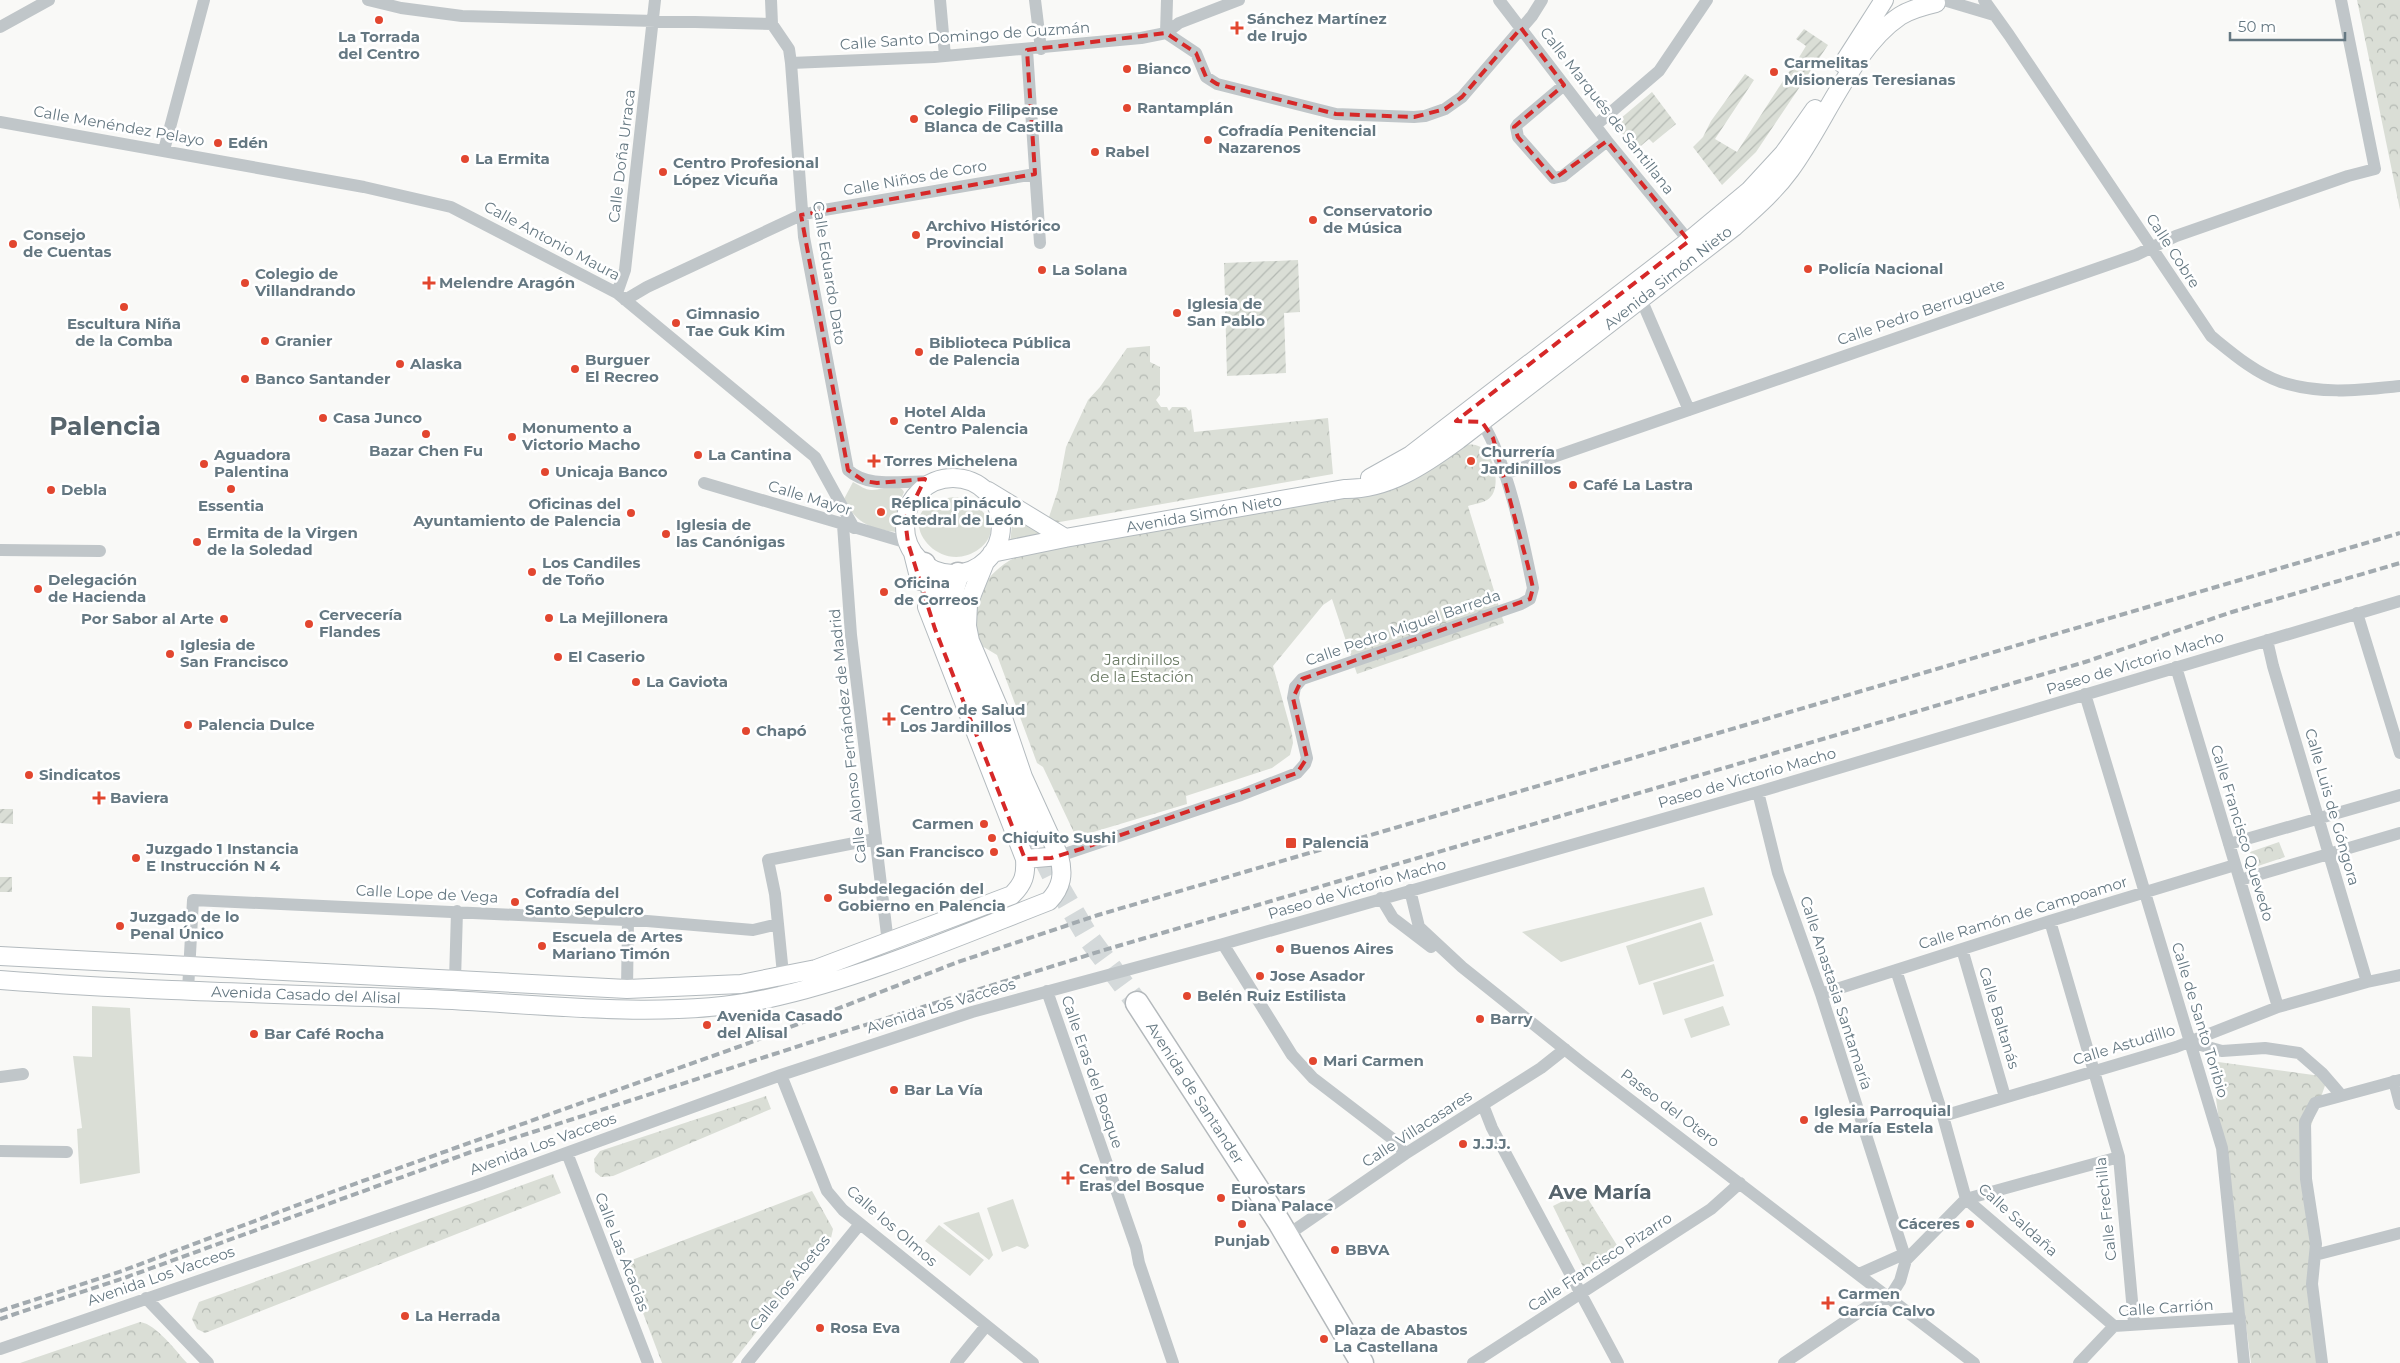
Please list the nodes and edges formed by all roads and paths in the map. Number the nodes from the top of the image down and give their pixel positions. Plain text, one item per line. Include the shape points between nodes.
1 (49, 0) edge
2 (204, 0) edge
3 (368, 0) edge
4 (655, 0) edge
5 (771, 0) edge
6 (940, 0) edge
7 (1035, 0) edge
8 (1167, 0) edge
9 (1239, 0) edge
10 (1499, 0) edge
11 (1542, 0) edge
12 (1707, 0) edge
13 (1884, 0) edge
14 (1984, 0) edge
15 (2341, 0) edge
16 (1939, 1) edge
17 (1994, 15) junction
18 (653, 21) junction
19 (772, 24) junction
20 (0, 27) edge
21 (1521, 28) junction
22 (1166, 33) junction
23 (1041, 49) junction
24 (1027, 50) junction
25 (945, 56) junction
26 (791, 62) junction
27 (1564, 85) junction
28 (0, 122) edge
29 (1596, 125) junction
30 (1607, 141) junction
31 (164, 150) junction
32 (1035, 174) junction
33 (438, 202) joint
34 (801, 216) junction
35 (1689, 241) junction
36 (1040, 243) dead end
37 (2152, 246) junction
38 (621, 296) junction
39 (1641, 299) junction
40 (1585, 322) junction
41 (1529, 364) junction
42 (2400, 386) edge
43 (1689, 410) junction
44 (1482, 422) junction
45 (1411, 455) junction
46 (1504, 474) junction
47 (934, 482) junction
48 (704, 483) dead end
49 (980, 486) junction
50 (1344, 489) junction
51 (849, 526) junction
52 (1065, 538) junction
53 (0, 550) edge
54 (100, 551) dead end
55 (915, 553) junction
56 (988, 558) junction
57 (958, 574) junction
58 (2400, 601) edge
59 (2357, 613) junction
60 (952, 635) junction
61 (2267, 640) junction
62 (2176, 667) junction
63 (2085, 694) junction
64 (2400, 753) edge
65 (1758, 792) junction
66 (2400, 795) edge
67 (2319, 818) junction
68 (1028, 825) tunnel mouth
69 (2400, 833) edge
70 (875, 839) junction
71 (2229, 844) junction
72 (2329, 853) junction
73 (1060, 856) junction
74 (1025, 859) junction
75 (2235, 866) junction
76 (2240, 880) junction
77 (1410, 890) junction
78 (2144, 892) junction
79 (1381, 898) junction
80 (457, 911) junction
81 (628, 920) junction
82 (2050, 921) junction
83 (778, 924) junction
84 (888, 943) junction
85 (1223, 944) junction
86 (1962, 949) junction
87 (0, 956) edge
88 (190, 964) junction
89 (1462, 967) junction
90 (1896, 970) junction
91 (2400, 975) edge
92 (1100, 977) joint
93 (0, 980) edge
94 (455, 980) junction
95 (2367, 982) junction
96 (784, 986) junction
97 (627, 989) junction
98 (188, 990) junction
99 (1046, 990) junction
100 (1821, 994) junction
101 (1137, 1003) tunnel mouth
102 (2278, 1007) junction
103 (2190, 1042) junction
104 (1565, 1049) junction
105 (2095, 1071) junction
106 (23, 1074) dead end
107 (781, 1075) junction
108 (0, 1077) edge
109 (2397, 1080) edge
110 (2341, 1095) junction
111 (2006, 1097) junction
112 (2400, 1104) edge
113 (1483, 1106) junction
114 (1943, 1116) junction
115 (0, 1151) edge
116 (67, 1152) dead end
117 (567, 1153) junction
118 (1405, 1154) junction
119 (2119, 1156) junction
120 (1740, 1183) junction
121 (1966, 1199) junction
122 (860, 1224) junction
123 (2400, 1233) edge
124 (1286, 1236) junction
125 (2315, 1256) junction
126 (1905, 1257) junction
127 (1859, 1274) junction
128 (1581, 1292) junction
129 (1890, 1297) junction
130 (146, 1298) junction
131 (2240, 1318) junction
132 (2134, 1323) junction
133 (986, 1326) junction
134 (2114, 1326) junction
135 (0, 1349) edge
136 (208, 1363) edge
137 (648, 1363) edge
138 (747, 1363) edge
139 (956, 1363) edge
140 (1033, 1363) edge
141 (1173, 1363) edge
142 (1362, 1363) edge
143 (1472, 1363) edge
144 (1618, 1363) edge
145 (1784, 1363) edge
146 (1974, 1363) edge
147 (2079, 1363) edge
148 (2244, 1363) edge
149 (2322, 1363) edge

1 - 20 street
2 - 31 street
3 - 18 street via 462,16
4 - 18 street, Calle Doña Urraca
5 - 19 street
6 - 25 street
7 - 23 street
8 - 22 street
9 - 22 street, Calle Santo Domingo de Guzmán via 1180,23
10 - 21 street, Calle Marqués de Santillana
11 - 21 street
12 - 29 street via 1659,71
13 - 35 main road, Avenida Simón Nieto via 1784,153 1749,191
14 - 17 street, Calle Cobre
15 - 37 street, Calle Pedro Berruguete via 2375,169
16 - 17 street
16 - 39 main road, Avenida Simón Nieto via 1900,16 1879,34 1848,77 1792,169 1770,195
17 - 37 street, Calle Cobre
18 - 19 street
18 - 38 street, Calle Doña Urraca
19 - 26 street, Calle Eduardo Dato via 789,49
21 - 22 street via 1462,96 1445,109 1414,117 1336,114 1217,84 1206,76 1196,53
21 - 27 street, Calle Marqués de Santillana
22 - 23 street, Calle Santo Domingo de Guzmán
23 - 24 street, Calle Santo Domingo de Guzmán
24 - 25 street, Calle Santo Domingo de Guzmán
24 - 32 street
25 - 26 street, Calle Santo Domingo de Guzmán
26 - 34 street, Calle Eduardo Dato
27 - 29 street, Calle Marqués de Santillana
27 - 30 street via 1518,124 1518,137 1554,178 1562,176
28 - 31 street, Calle Menéndez Pelayo
29 - 30 street, Calle Marqués de Santillana
30 - 35 street, Calle Marqués de Santillana
31 - 33 street, Calle Menéndez Pelayo
32 - 34 street, Calle Niños de Coro
32 - 36 street
33 - 38 street, Calle Antonio Maura
34 - 38 street, Calle Niños de Coro
34 - 47 street, Calle Eduardo Dato via 848,470 864,481 877,483
35 - 39 main road via 1675,260 1645,282 1640,292
35 - 40 main road, Avenida Simón Nieto
37 - 42 street, Calle Cobre via 2211,336 2242,361 2280,382 2315,390
37 - 43 street, Calle Pedro Berruguete via 2136,255
38 - 51 street, Calle Antonio Maura via 815,457
39 - 40 main road via 1636,295 1626,297 1600,319
39 - 43 street
39 - 44 main road, Avenida Simón Nieto
40 - 41 main road, Avenida Simón Nieto
41 - 44 main road via 1520,383 1487,407
41 - 45 main road, Avenida Simón Nieto
43 - 46 street, Calle Pedro Berruguete
44 - 45 main road via 1468,422 1429,452
44 - 46 street, Calle Pedro Miguel Barreda via 1493,438
44 - 50 main road, Avenida Simón Nieto via 1423,465 1363,490
45 - 50 main road, Avenida Simón Nieto
46 - 73 street, Calle Pedro Miguel Barreda via 1533,588 1530,599 1302,679 1293,698 1306,758 1297,773
47 - 49 main road via 958,478
47 - 55 main road via 915,497 909,507 905,525
48 - 51 street, Calle Mayor
49 - 52 main road
49 - 56 main road via 995,502 1000,517 1000,534
50 - 52 main road, Avenida Simón Nieto
51 - 55 street, Calle Mayor
51 - 70 street, Calle Alonso Fernández de Madrid via 851,636
52 - 56 main road, Avenida Simón Nieto
53 - 54 street
55 - 57 main road via 934,571
55 - 60 highway
55 - 74 main road via 935,629
56 - 57 main road via 972,570
56 - 73 main road via 968,604 968,634 1003,718 1023,777
57 - 60 highway via 949,606
58 - 59 street, Paseo de Victorio Macho
59 - 61 street, Paseo de Victorio Macho
59 - 64 street
60 - 68 highway
61 - 62 street, Paseo de Victorio Macho
61 - 67 street, Calle Luis de Góngora
62 - 63 street, Paseo de Victorio Macho
62 - 71 street, Calle Francisco Quevedo
63 - 65 street, Paseo de Victorio Macho
63 - 78 street, Calle de Santo Toribio
65 - 77 street, Paseo de Victorio Macho
65 - 100 street, Calle Anastasia Santamaría via 1778,873
66 - 67 street
67 - 71 street
67 - 72 street, Calle Luis de Góngora
69 - 72 street
70 - 83 street via 768,860
70 - 84 street, Calle Alonso Fernández de Madrid
71 - 75 street, Calle Francisco Quevedo
72 - 76 street
72 - 95 street, Calle Luis de Góngora
73 - 74 main road
73 - 96 main road, Avenida Casado del Alisal via 1062,879 1049,901 829,983
74 - 84 main road, Avenida Casado del Alisal via 1026,873 1022,885 1012,895
75 - 76 street, Calle Francisco Quevedo
75 - 78 street, Calle Ramón de Campoamor
76 - 102 street, Calle Francisco Quevedo
77 - 79 street, Paseo de Victorio Macho
77 - 89 street, Paseo del Otero via 1419,927
78 - 82 street, Calle Ramón de Campoamor
78 - 103 street, Calle de Santo Toribio
79 - 85 street, Paseo de Victorio Macho
79 - 89 street, Paseo del Otero via 1393,918
80 - 81 street, Calle Lope de Vega
80 - 88 street, Calle Lope de Vega via 193,900
80 - 94 street
81 - 83 street, Calle Lope de Vega via 754,930
81 - 97 street
82 - 86 street, Calle Ramón de Campoamor
82 - 105 street, Calle Frechilla
83 - 96 street
84 - 96 main road, Avenida Casado del Alisal via 816,970
85 - 92 street, Paseo de Victorio Macho
85 - 118 street via 1292,1055 1313,1078 1394,1140
86 - 90 street, Calle Ramón de Campoamor
86 - 111 street, Calle Baltanás
87 - 88 main road, Avenida Casado del Alisal
88 - 94 main road, Avenida Casado del Alisal
88 - 98 street
89 - 104 street, Paseo del Otero
90 - 100 street, Calle Ramón de Campoamor
90 - 114 street, Calle Saldaña
91 - 95 street, Calle Astudillo
92 - 99 street, Avenida Los Vacceos
93 - 98 main road, Avenida Casado del Alisal
94 - 97 main road, Avenida Casado del Alisal
95 - 102 street, Calle Astudillo
96 - 97 main road, Avenida Casado del Alisal via 741,984
96 - 98 main road, Avenida Casado del Alisal via 710,1008 634,1009
99 - 107 street, Avenida Los Vacceos
99 - 141 street, Calle Eras del Bosque via 1136,1246
100 - 126 street, Calle Anastasia Santamaría
101 - 124 highway, Avenida de Santander
102 - 103 street, Calle Astudillo
103 - 105 street, Calle Astudillo
103 - 110 street via 2222,1051 2265,1048 2300,1053
103 - 131 street, Calle de Santo Toribio via 2222,1148
104 - 113 street, Calle Villacasares
104 - 120 street, Paseo del Otero
105 - 111 street, Calle Astudillo
105 - 119 street, Calle Frechilla
106 - 108 street
107 - 117 street, Avenida Los Vacceos
107 - 122 street, Calle los Olmos via 827,1191
109 - 110 street
109 - 112 street
110 - 125 street via 2315,1103 2305,1122 2306,1179
111 - 114 street, Calle Astudillo
113 - 118 street, Calle Villacasares
113 - 128 street
114 - 121 street, Calle Saldaña
115 - 116 street
117 - 130 street, Avenida Los Vacceos
117 - 137 street, Calle Las Acacias
118 - 124 street, Calle Villacasares
119 - 121 street
119 - 132 street, Calle Frechilla
120 - 127 street, Paseo del Otero
120 - 128 street, Calle Francisco Pizarro via 1711,1209
121 - 126 street
121 - 134 street, Calle Saldaña
122 - 133 street, Calle los Olmos
122 - 138 street, Calle los Abetos
123 - 125 street
124 - 142 highway, Avenida de Santander
125 - 149 street via 2312,1284
126 - 127 street
126 - 129 street via 1900,1281
127 - 129 street, Paseo del Otero
128 - 143 street, Calle Francisco Pizarro
128 - 144 street
129 - 145 street via 1874,1302
129 - 146 street, Paseo del Otero
130 - 135 street, Avenida Los Vacceos
130 - 136 street
131 - 132 street, Calle Carrión
131 - 148 street, Calle de Santo Toribio
132 - 134 street, Calle Carrión
133 - 139 street
133 - 140 street, Calle los Olmos
134 - 147 street, Calle Carrión

